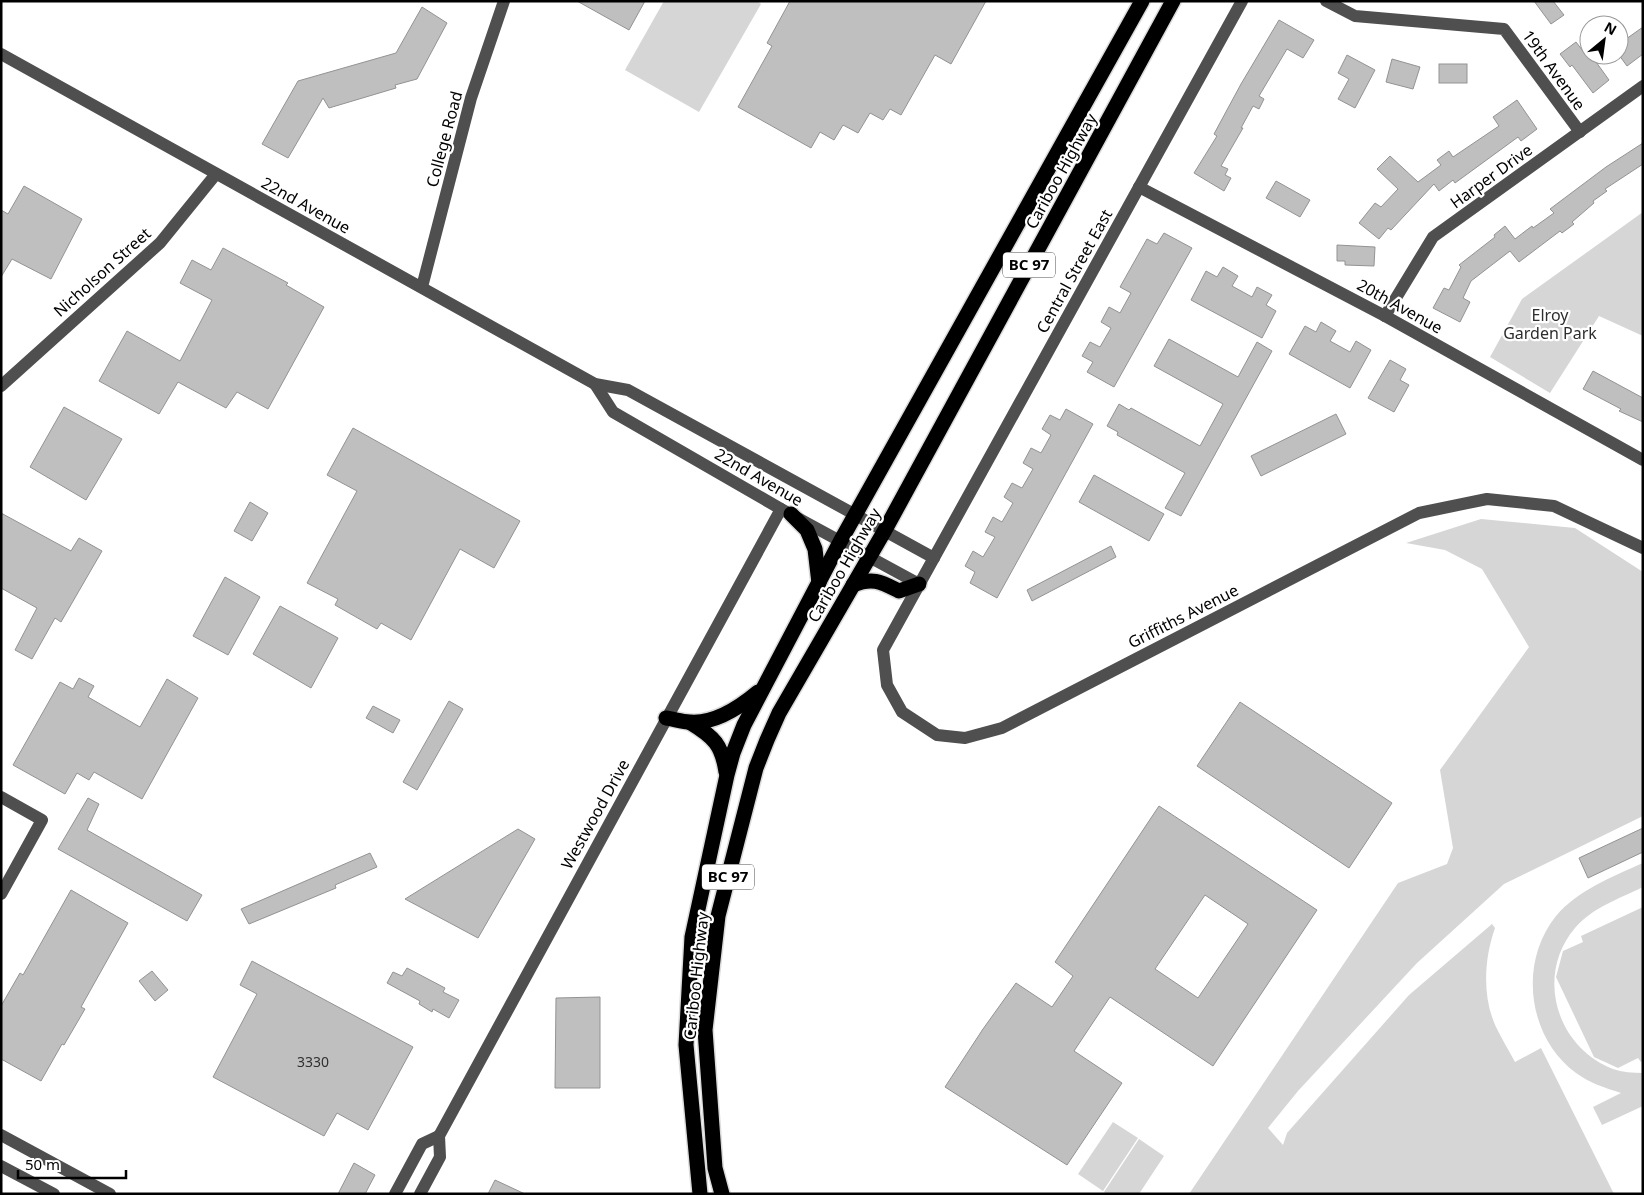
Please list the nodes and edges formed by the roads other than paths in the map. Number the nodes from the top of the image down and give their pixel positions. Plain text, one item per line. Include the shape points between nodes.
1 (504, 1) edge
2 (1142, 1) edge
3 (1174, 1) edge
4 (1242, 1) edge
5 (1326, 1) edge
6 (1, 54) edge
7 (1643, 86) edge
8 (1580, 132) junction
9 (216, 174) junction
10 (1139, 187) junction
11 (422, 288) junction
12 (1385, 316) junction
13 (595, 384) junction
14 (1, 386) edge
15 (1643, 460) edge
16 (786, 512) junction
17 (856, 514) junction
18 (884, 530) junction
19 (840, 542) junction
20 (1643, 548) edge
21 (868, 558) junction
22 (934, 558) junction
23 (819, 583) junction
24 (919, 584) junction
25 (853, 585) junction
26 (764, 687) junction
27 (666, 718) junction
28 (692, 723) junction
29 (727, 775) junction
30 (1, 797) edge
31 (1, 894) edge
32 (1, 1135) edge
33 (439, 1136) junction
34 (1, 1166) edge
35 (54, 1194) edge
36 (110, 1194) edge
37 (395, 1194) edge
38 (420, 1194) edge
39 (700, 1194) edge
40 (722, 1194) edge

1 - 11 street, College Road via 471,98
2 - 17 highway, Cariboo Highway / BC 97
3 - 18 highway, Cariboo Highway / BC 97
4 - 10 street, Central Street East
5 - 8 street, 19th Avenue via 1355,16 1504,29
6 - 9 street, 22nd Avenue
7 - 8 street, Harper Drive
8 - 12 street, Harper Drive via 1433,237
9 - 11 street, 22nd Avenue
9 - 14 street, Nicholson Street via 160,243
10 - 12 street, 20th Avenue
10 - 22 street, Central Street East
11 - 13 street, 22nd Avenue
12 - 15 street, 20th Avenue
13 - 16 street, 22nd Avenue via 613,412
13 - 17 street, 22nd Avenue via 628,390
16 - 19 street, 22nd Avenue
16 - 23 highway via 807,530 815,549
16 - 27 street, Westwood Drive
17 - 18 street, 22nd Avenue
17 - 19 highway, Cariboo Highway / BC 97
18 - 21 highway, Cariboo Highway / BC 97
18 - 22 street, 22nd Avenue
19 - 21 street, 22nd Avenue
19 - 23 highway, Cariboo Highway / BC 97
20 - 24 street, Griffiths Avenue via 1554,506 1487,499 1419,513 1002,728 965,738 937,735 902,712 887,685 883,650
21 - 24 street, 22nd Avenue
21 - 25 highway, Cariboo Highway / BC 97
22 - 24 street, Griffiths Avenue
23 - 26 highway, Cariboo Highway / BC 97
24 - 25 highway via 899,591 873,580
25 - 40 highway, Cariboo Highway / BC 97 via 767,740 756,768 718,916 705,1030 715,1168
26 - 28 highway via 743,705
26 - 29 highway, Cariboo Highway / BC 97 via 744,726
27 - 28 highway
27 - 33 street, Westwood Drive
28 - 29 highway via 718,744
29 - 39 highway, Cariboo Highway / BC 97 via 692,937 686,1045
30 - 31 street via 42,820
32 - 36 street
33 - 37 street, Westwood Drive via 422,1144
33 - 38 street, Westwood Drive via 440,1157
34 - 35 street

